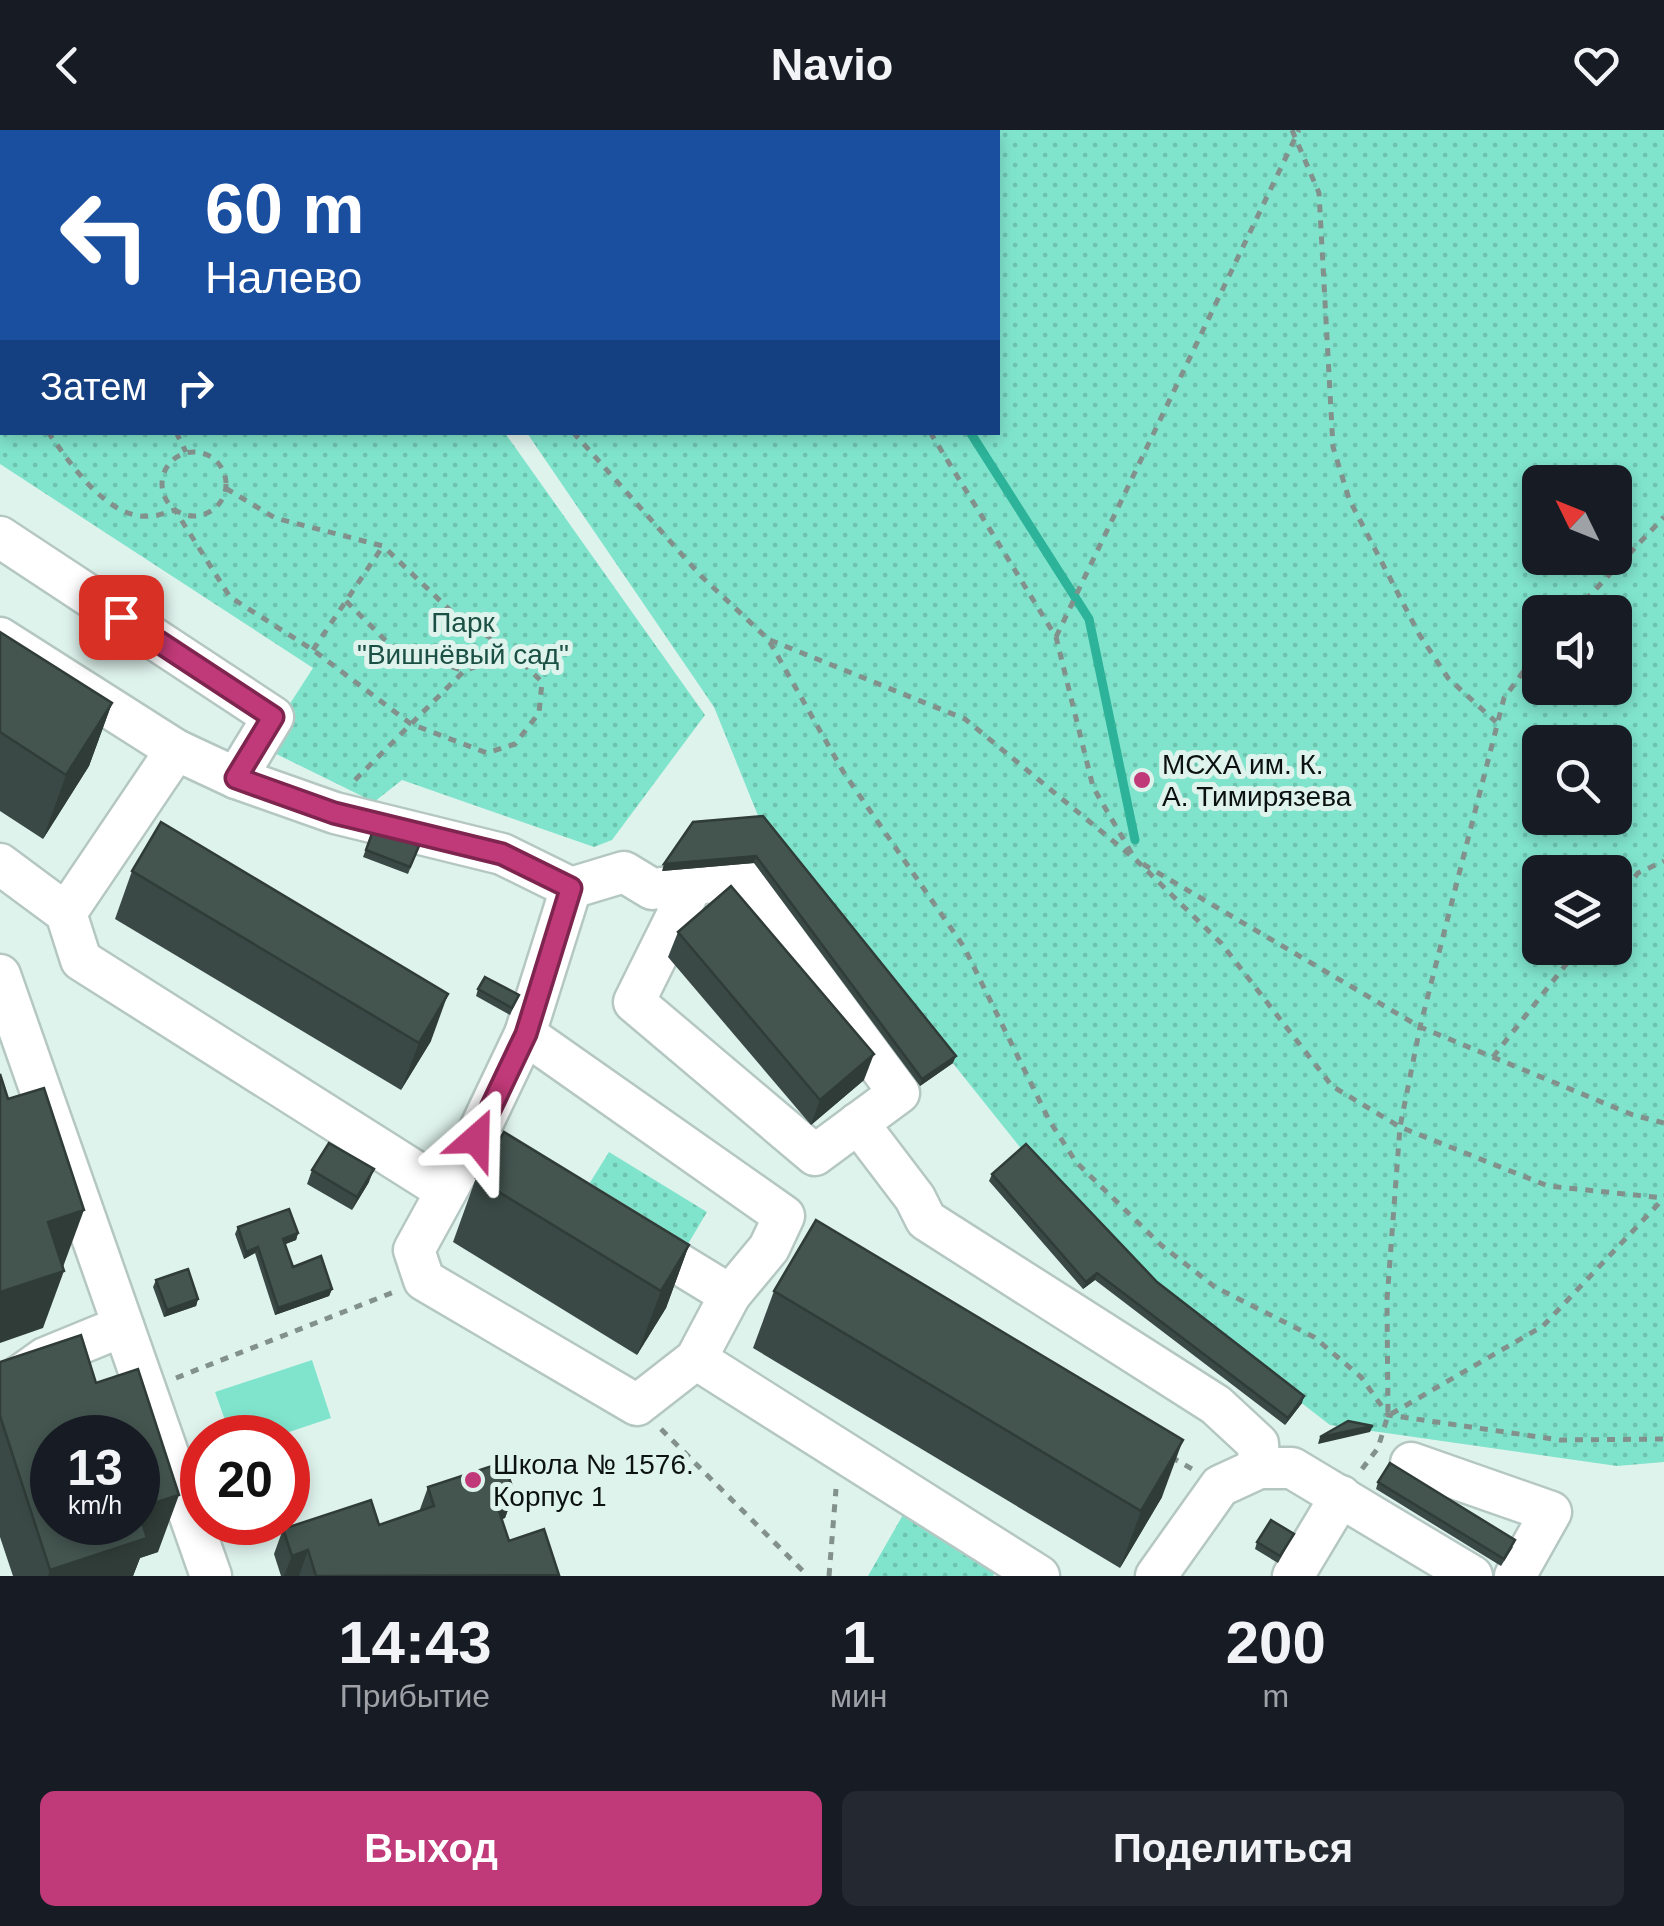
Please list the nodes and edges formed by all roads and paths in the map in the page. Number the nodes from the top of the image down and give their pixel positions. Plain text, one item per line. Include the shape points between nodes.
1 (1296, 130) edge
2 (1294, 139) junction
3 (50, 435) edge
4 (178, 435) edge
5 (576, 435) edge
6 (932, 435) edge
7 (187, 452) junction
8 (227, 489) junction
9 (175, 510) junction
10 (1664, 517) edge
11 (0, 537) edge
12 (383, 546) junction
13 (1590, 595) edge
14 (346, 601) junction
15 (1056, 637) junction
16 (0, 638) edge
17 (768, 639) junction
18 (313, 650) junction
19 (514, 653) junction
20 (464, 671) junction
21 (1522, 674) edge
22 (1497, 723) junction
23 (411, 724) junction
24 (176, 750) junction
25 (236, 778) junction
26 (334, 813) junction
27 (1136, 860) junction
28 (1664, 860) edge
29 (0, 864) edge
30 (1632, 881) edge
31 (692, 885) junction
32 (571, 888) junction
33 (66, 913) junction
34 (1566, 965) edge
35 (0, 975) edge
36 (1420, 1027) junction
37 (526, 1034) junction
38 (1493, 1057) junction
39 (858, 1123) junction
40 (1664, 1123) edge
41 (1400, 1126) junction
42 (476, 1139) junction
43 (446, 1191) junction
44 (1664, 1198) edge
45 (424, 1280) junction
46 (730, 1295) junction
47 (123, 1326) junction
48 (696, 1359) junction
49 (0, 1386) edge
50 (146, 1390) junction
51 (638, 1405) junction
52 (1388, 1415) junction
53 (1382, 1434) dead end
54 (1664, 1439) edge
55 (840, 1450) junction
56 (1170, 1457) edge
57 (1411, 1462) dead end
58 (1260, 1468) junction
59 (1220, 1486) junction
60 (1341, 1496) junction
61 (211, 1576) edge
62 (808, 1576) edge
63 (828, 1576) edge
64 (1039, 1576) edge
65 (1156, 1576) edge
66 (1293, 1576) edge
67 (1472, 1576) edge
68 (1514, 1576) edge

1 - 2 path
2 - 15 path
2 - 22 path via 1319,193 1333,447 1349,500 1428,648 1448,678
3 - 9 path via 85,483 120,509 148,517
4 - 7 path
5 - 17 path via 701,576
6 - 15 path
7 - 8 path via 216,460
7 - 9 path via 170,463 162,482
8 - 9 path via 207,514
8 - 12 path via 274,518
9 - 18 path via 230,597
10 - 13 path
11 - 25 street via 273,717
12 - 14 path
12 - 19 path via 453,612
14 - 18 path
14 - 20 path via 392,648
15 - 27 path via 1094,788
16 - 24 street
17 - 27 path via 965,719
17 - 52 path via 844,773 964,948 1076,1162 1214,1287 1314,1337 1360,1377
18 - 23 path
19 - 20 path
19 - 23 path via 542,682 539,714 515,744 487,753
20 - 23 path
21 - 22 path via 1504,698
22 - 36 path
23 - 26 path via 347,788
24 - 25 street
24 - 33 street
25 - 26 street
26 - 32 street via 502,854
27 - 36 path
27 - 41 path via 1221,943 1332,1086
28 - 30 path
29 - 33 street
31 - 32 street via 652,889 624,872
31 - 39 street via 741,879 900,1092
31 - 39 street via 634,1002 814,1155
32 - 37 street
33 - 43 street via 81,960
34 - 38 path
35 - 47 street
36 - 38 path
36 - 41 path
37 - 42 street
37 - 46 street via 784,1216 769,1248
38 - 40 path
39 - 58 street via 926,1220 1216,1405 1258,1444
41 - 44 path via 1548,1186
41 - 52 path via 1387,1300
42 - 43 street
42 - 46 street
43 - 45 street via 414,1250
44 - 52 path via 1543,1326
45 - 50 path
45 - 51 street
46 - 48 street
47 - 49 street
47 - 50 street
48 - 51 street
48 - 55 street
50 - 61 street
51 - 62 path
52 - 53 path
52 - 54 path via 1560,1440
55 - 63 path
55 - 64 street
56 - 59 path
57 - 68 street via 1551,1512
58 - 59 street
58 - 60 street via 1292,1468
59 - 65 street
60 - 66 street
60 - 67 street

